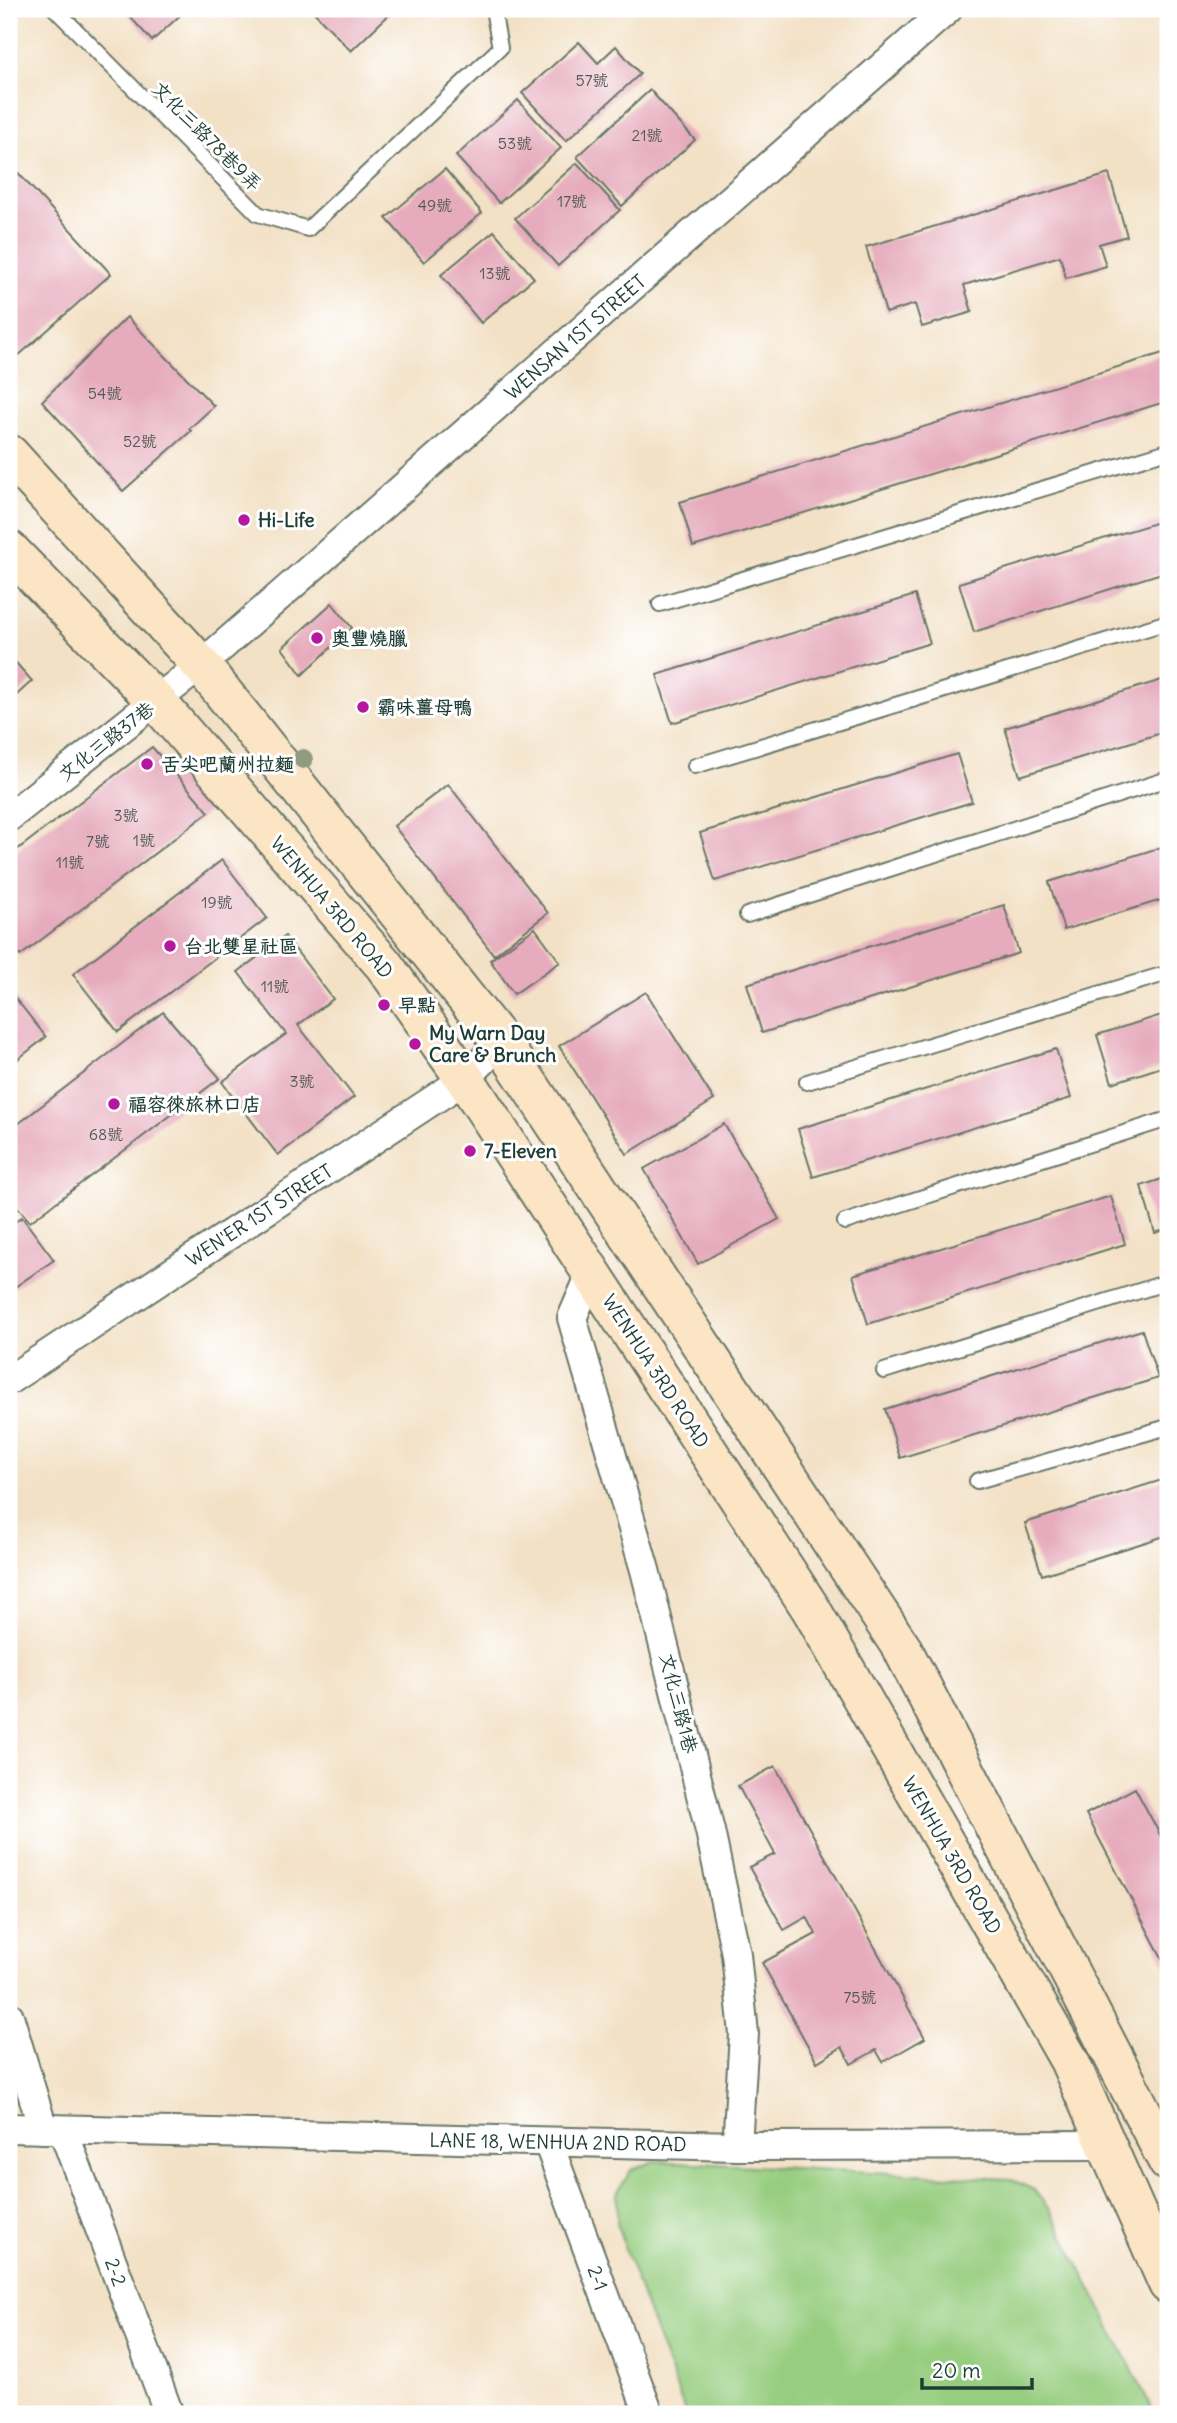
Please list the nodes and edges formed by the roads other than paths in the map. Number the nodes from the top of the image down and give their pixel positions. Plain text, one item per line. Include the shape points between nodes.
1 (55, 9) edge
2 (493, 9) edge
3 (948, 9) edge
4 (1168, 451) edge
5 (9, 454) edge
6 (9, 550) edge
7 (660, 604) dead end
8 (1168, 622) edge
9 (201, 665) junction
10 (157, 702) junction
11 (695, 766) dead end
12 (1168, 779) edge
13 (9, 817) edge
14 (747, 915) dead end
15 (1168, 973) edge
16 (501, 1042) junction
17 (465, 1079) junction
18 (807, 1082) dead end
19 (1168, 1119) edge
20 (845, 1222) dead end
21 (592, 1272) junction
22 (1168, 1282) edge
23 (884, 1371) dead end
24 (9, 1380) edge
25 (1168, 1427) edge
26 (977, 1480) dead end
27 (9, 2016) edge
28 (9, 2128) edge
29 (53, 2129) junction
30 (1143, 2140) edge
31 (548, 2142) junction
32 (737, 2146) junction
33 (1168, 2284) edge
34 (169, 2414) edge
35 (649, 2414) edge

1 - 2 lane, 文化三路78巷9弄 via 258,215 308,229 500,48
3 - 9 street, WENSAN 1ST STREET
4 - 7 lane
5 - 9 street, WENHUA 3RD ROAD
6 - 10 street, WENHUA 3RD ROAD
8 - 11 lane
9 - 10 street, 文化三路37巷
9 - 16 street, WENHUA 3RD ROAD
10 - 13 street, 文化三路37巷
10 - 17 street, WENHUA 3RD ROAD via 384,965
12 - 14 lane
15 - 18 lane
16 - 17 street, WEN'ER 1ST STREET
16 - 30 street, WENHUA 3RD ROAD via 903,1650
17 - 21 street, WENHUA 3RD ROAD
17 - 24 street, WEN'ER 1ST STREET
19 - 20 lane
21 - 30 street, WENHUA 3RD ROAD via 811,1609 1069,2060
21 - 32 street, 文化三路1巷 via 572,1318 652,1596 736,1954 744,2034
22 - 23 lane
25 - 26 lane
27 - 29 street, 2-2
28 - 29 street, LANE 18, WENHUA 2ND ROAD
29 - 31 street, LANE 18, WENHUA 2ND ROAD
29 - 34 street, 2-2
30 - 32 street, LANE 18, WENHUA 2ND ROAD
30 - 33 street, WENHUA 3RD ROAD
31 - 32 street, LANE 18, WENHUA 2ND ROAD
31 - 35 street, 2-1

